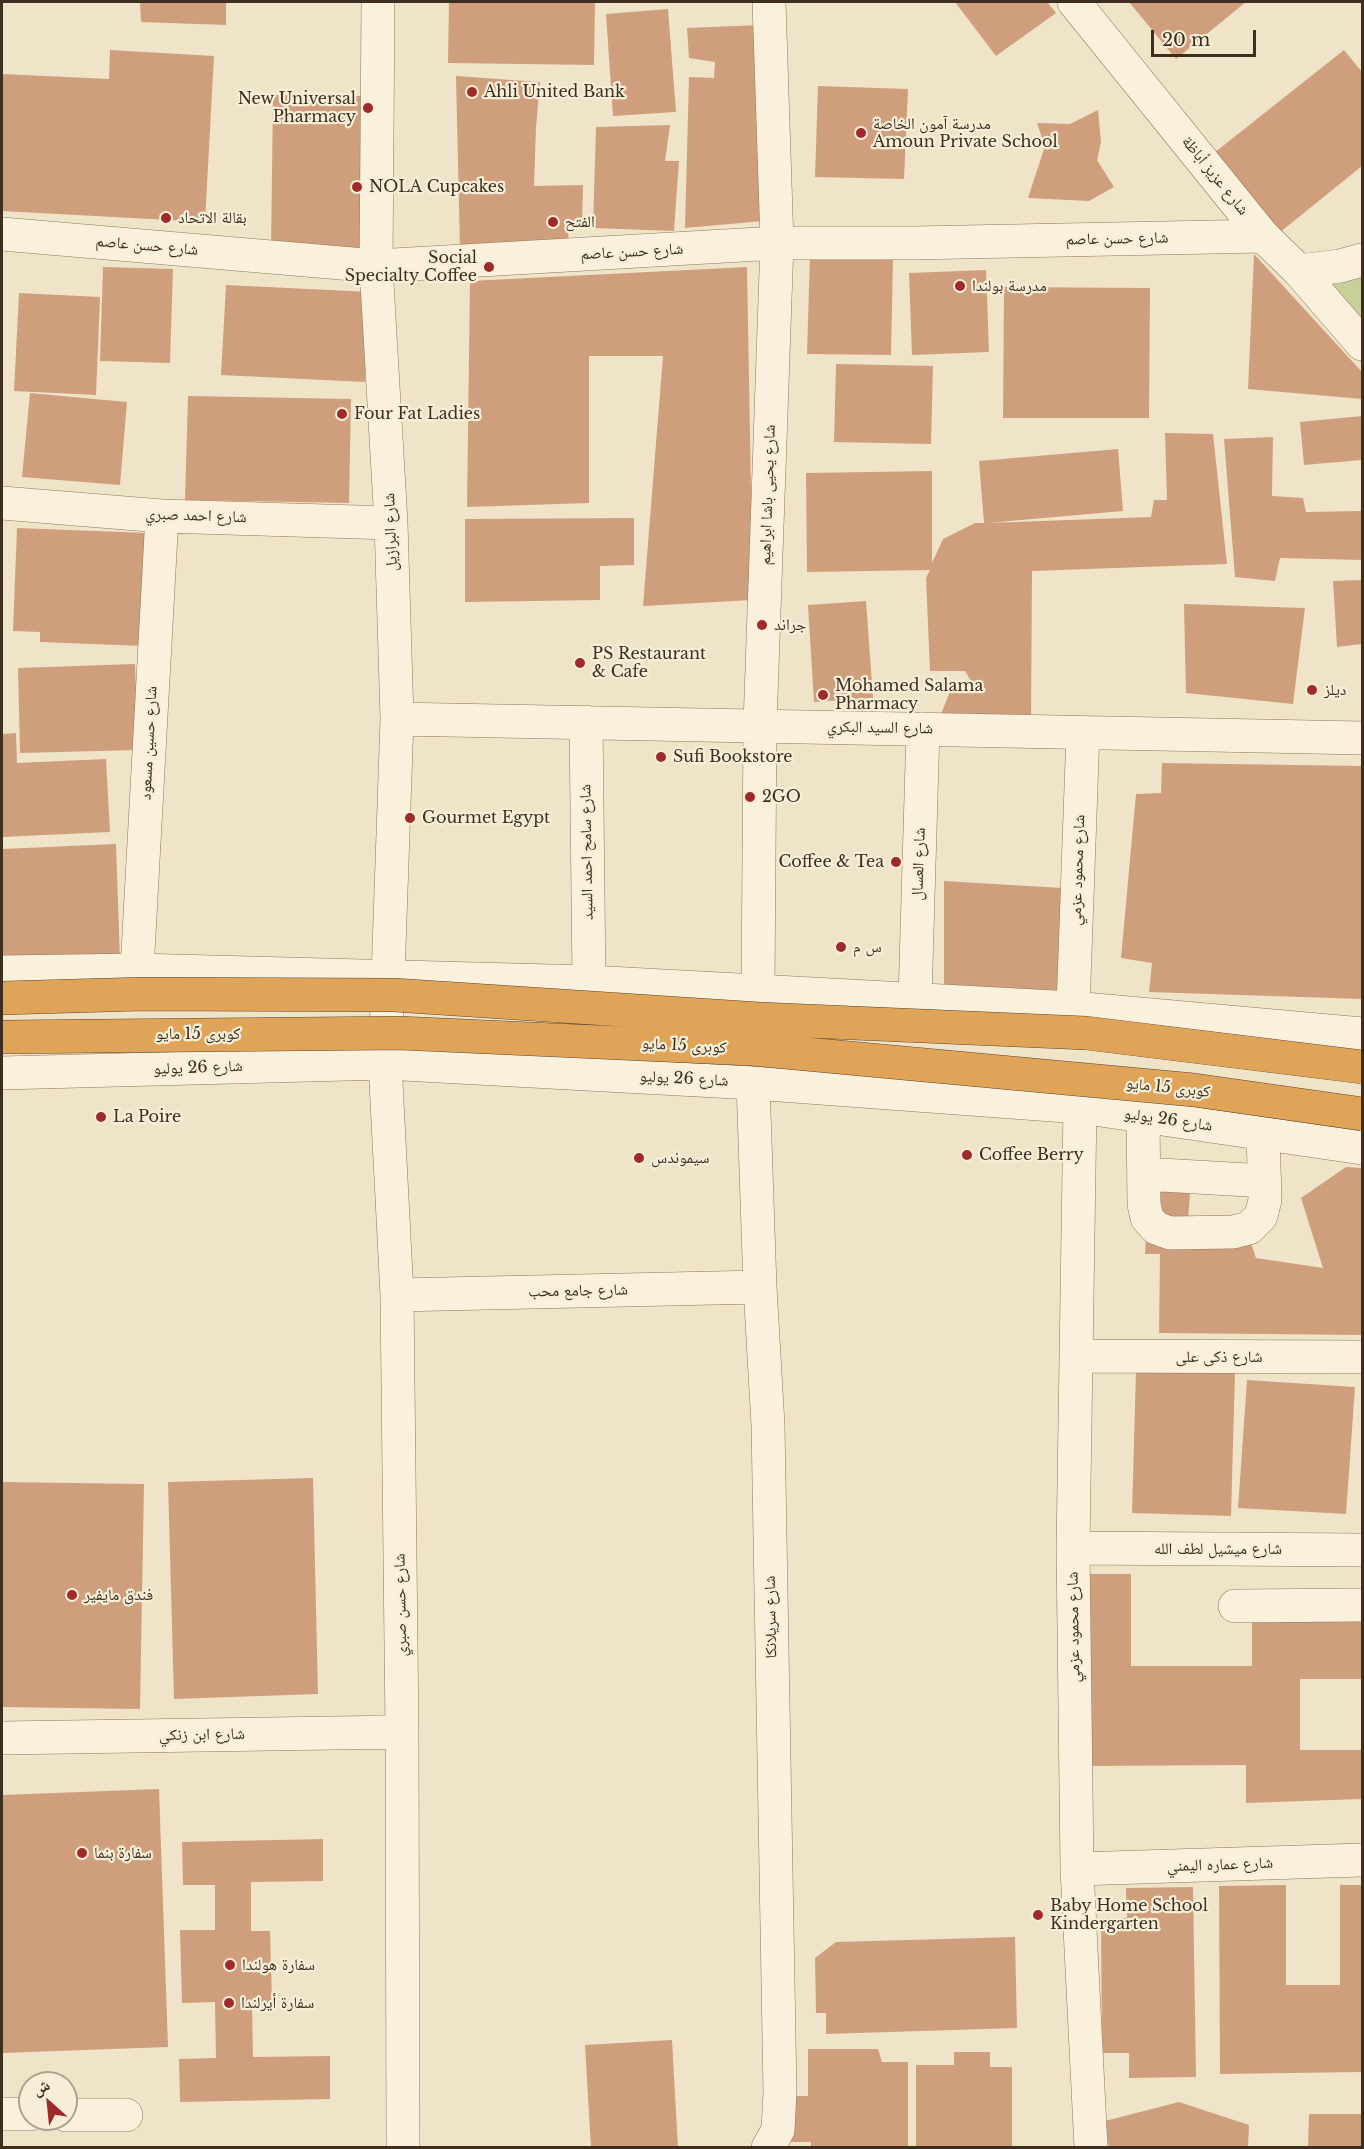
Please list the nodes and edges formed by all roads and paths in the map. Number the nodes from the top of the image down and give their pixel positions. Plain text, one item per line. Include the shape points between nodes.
1 (378, 2) edge
2 (769, 2) edge
3 (1074, 2) edge
4 (2, 234) edge
5 (1263, 236) junction
6 (777, 243) junction
7 (1362, 260) edge
8 (376, 266) junction
9 (1299, 271) junction
10 (1362, 344) edge
11 (2, 503) edge
12 (162, 516) junction
13 (391, 523) junction
14 (397, 720) junction
15 (586, 722) junction
16 (760, 725) junction
17 (923, 729) junction
18 (1083, 732) junction
19 (1362, 738) edge
20 (137, 970) junction
21 (2, 972) edge
22 (388, 976) junction
23 (589, 982) junction
24 (758, 989) junction
25 (2, 998) edge
26 (915, 999) junction
27 (1073, 1008) junction
28 (1362, 1034) edge
29 (2, 1037) edge
30 (386, 1063) junction
31 (1362, 1067) edge
32 (2, 1073) edge
33 (753, 1083) junction
34 (1080, 1107) junction
35 (1362, 1114) edge
36 (1143, 1116) junction
37 (1263, 1134) junction
38 (1362, 1148) edge
39 (1144, 1174) junction
40 (1265, 1181) junction
41 (760, 1287) junction
42 (397, 1295) junction
43 (1076, 1356) junction
44 (1362, 1357) edge
45 (1073, 1548) junction
46 (1362, 1550) edge
47 (1362, 1605) edge
48 (1235, 1606) dead end
49 (402, 1732) junction
50 (2, 1738) edge
51 (1362, 1860) edge
52 (1077, 1869) junction
53 (2, 2114) edge
54 (18, 2114) edge
55 (78, 2115) edge
56 (126, 2115) dead end
57 (404, 2148) edge
58 (768, 2148) edge
59 (1091, 2148) edge

1 - 8 street, شارع البرازيل
2 - 6 street, شارع يحيى باشا ابراهيم
3 - 5 street, شارع عزيز أباظة
4 - 8 street, شارع حسن عاصم
5 - 6 street, شارع حسن عاصم
5 - 9 street, شارع عزيز أباظة
6 - 8 street, شارع حسن عاصم
6 - 16 street, شارع يحيى باشا ابراهيم
7 - 9 street
8 - 13 street, شارع البرازيل
9 - 10 street, شارع عزيز أباظة
11 - 12 street, شارع احمد صبري
12 - 13 street, شارع احمد صبري
12 - 20 street, شارع حسين مسعود
13 - 14 street, شارع البرازيل
14 - 15 street, شارع السيد البكري
14 - 22 street, شارع البرازيل
15 - 16 street, شارع السيد البكري
15 - 23 street, شارع سامح احمد السيد
16 - 17 street, شارع السيد البكري
16 - 24 street, شارع يحيى باشا ابراهيم
17 - 18 street, شارع السيد البكري
17 - 26 street, شارع العسال
18 - 19 street, شارع السيد البكري
18 - 27 street, شارع محمود عزمي
20 - 21 street
20 - 22 street
22 - 23 street
22 - 30 street, شارع البرازيل
23 - 24 street
24 - 26 street
25 - 31 highway, كوبرى 15 مايو, bridge via 394,994 760,1019 1086,1033
26 - 27 street
27 - 28 street
29 - 35 highway, كوبرى 15 مايو, bridge via 399,1034 752,1050 1194,1090
30 - 32 street, شارع 26 يوليو
30 - 33 street, شارع 26 يوليو
30 - 42 street, شارع حسن صبري
33 - 34 street, شارع 26 يوليو
33 - 41 street, شارع سريلانكا
34 - 36 street, شارع 26 يوليو
34 - 43 street, شارع محمود عزمي
36 - 37 street, شارع 26 يوليو
36 - 39 street
37 - 38 street, شارع 26 يوليو
37 - 40 street
39 - 40 street
39 - 40 street via 1147,1218 1156,1228 1170,1233 1249,1228 1261,1216
41 - 42 street, شارع جامع محب
41 - 58 street, شارع سريلانكا via 768,1425 780,2093 778,2130
42 - 49 street, شارع حسن صبري
43 - 44 street, شارع ذكى على
43 - 45 street, شارع محمود عزمي
45 - 46 street, شارع ميشيل لطف الله
45 - 52 street, شارع محمود عزمي
47 - 48 street
49 - 50 street, شارع ابن زنكي
49 - 57 street, شارع حسن صبري
51 - 52 street, شارع عماره اليمني
52 - 59 street, شارع محمود عزمي
53 - 54 street
55 - 56 street

